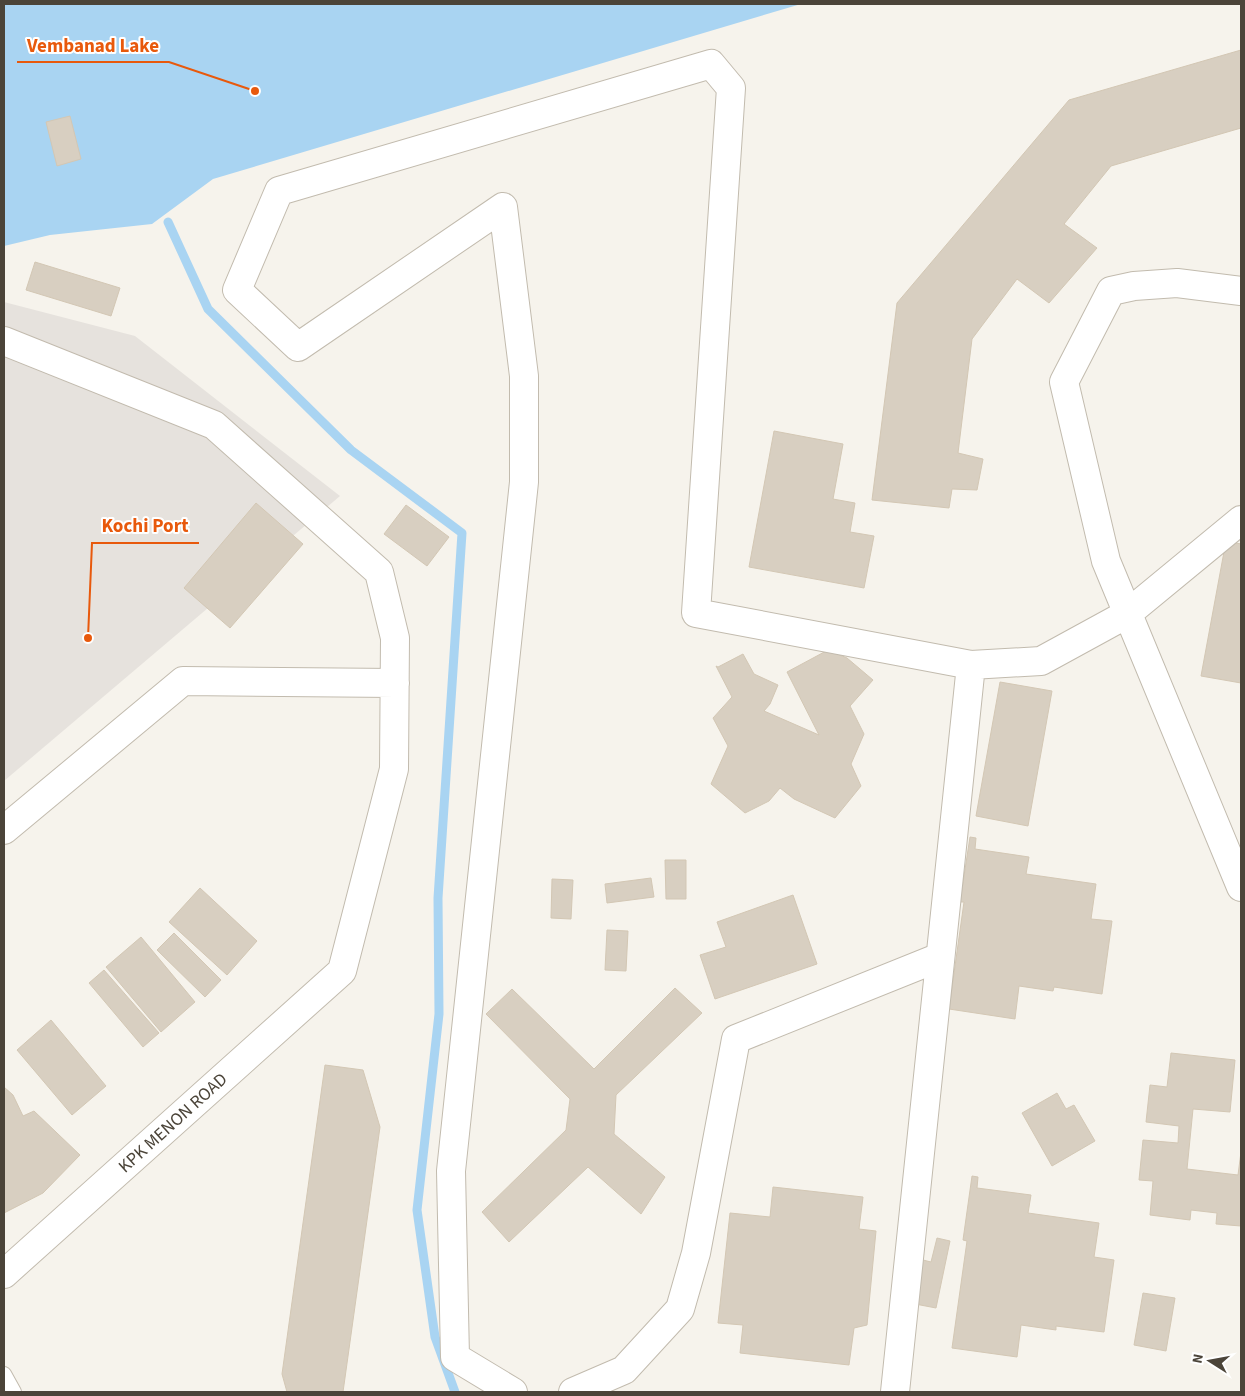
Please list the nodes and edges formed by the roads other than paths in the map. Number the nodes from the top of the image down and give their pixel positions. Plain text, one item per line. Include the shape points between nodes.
1 (1241, 291) edge
2 (4, 341) edge
3 (1241, 520) edge
4 (1127, 614) junction
5 (971, 664) junction
6 (395, 683) junction
7 (4, 830) edge
8 (1241, 887) edge
9 (940, 957) junction
10 (4, 1274) edge
11 (4, 1374) edge
12 (14, 1392) edge
13 (513, 1392) edge
14 (573, 1392) edge
15 (895, 1392) edge

1 - 4 street via 1177,283 1112,291 1064,382 1106,561
2 - 6 street via 214,425 379,572 395,638
3 - 4 street
4 - 5 street via 1041,661
4 - 8 street
5 - 9 street
5 - 13 street via 696,613 731,88 711,64 278,191 237,290 298,347 503,207 524,376 524,482 451,1171 454,1357
6 - 7 street via 183,681
6 - 10 street, KPK MENON ROAD via 394,769 342,971
9 - 14 street via 736,1039 696,1253 680,1309 624,1370
9 - 15 street
11 - 12 lane

